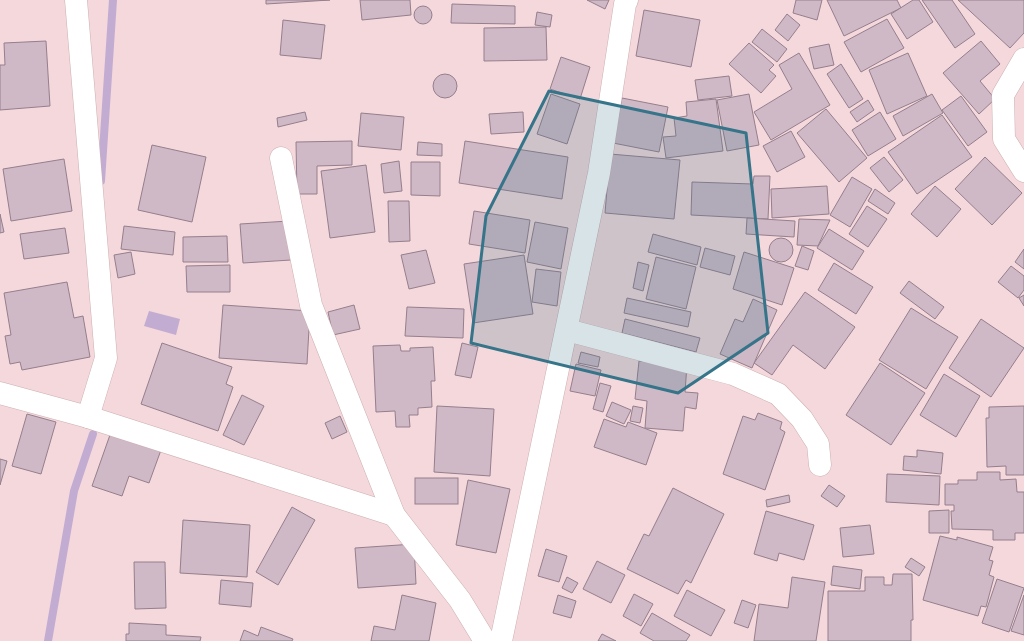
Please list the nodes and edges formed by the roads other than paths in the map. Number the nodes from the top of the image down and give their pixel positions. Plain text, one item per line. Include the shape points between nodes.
1 (76, 0) edge
2 (627, 0) edge
3 (1024, 59) edge
4 (282, 158) dead end
5 (1024, 171) edge
6 (567, 330) junction
7 (0, 393) edge
8 (88, 416) junction
9 (820, 465) dead end
10 (394, 516) junction
11 (485, 641) edge
12 (501, 641) edge

1 - 8 street via 106,358
2 - 6 street via 599,173
3 - 5 street via 1003,95 1004,139
4 - 10 street via 311,305
6 - 9 street via 733,374 778,394 802,419 818,444
6 - 12 street
7 - 8 street
8 - 10 street
10 - 11 street via 460,600

